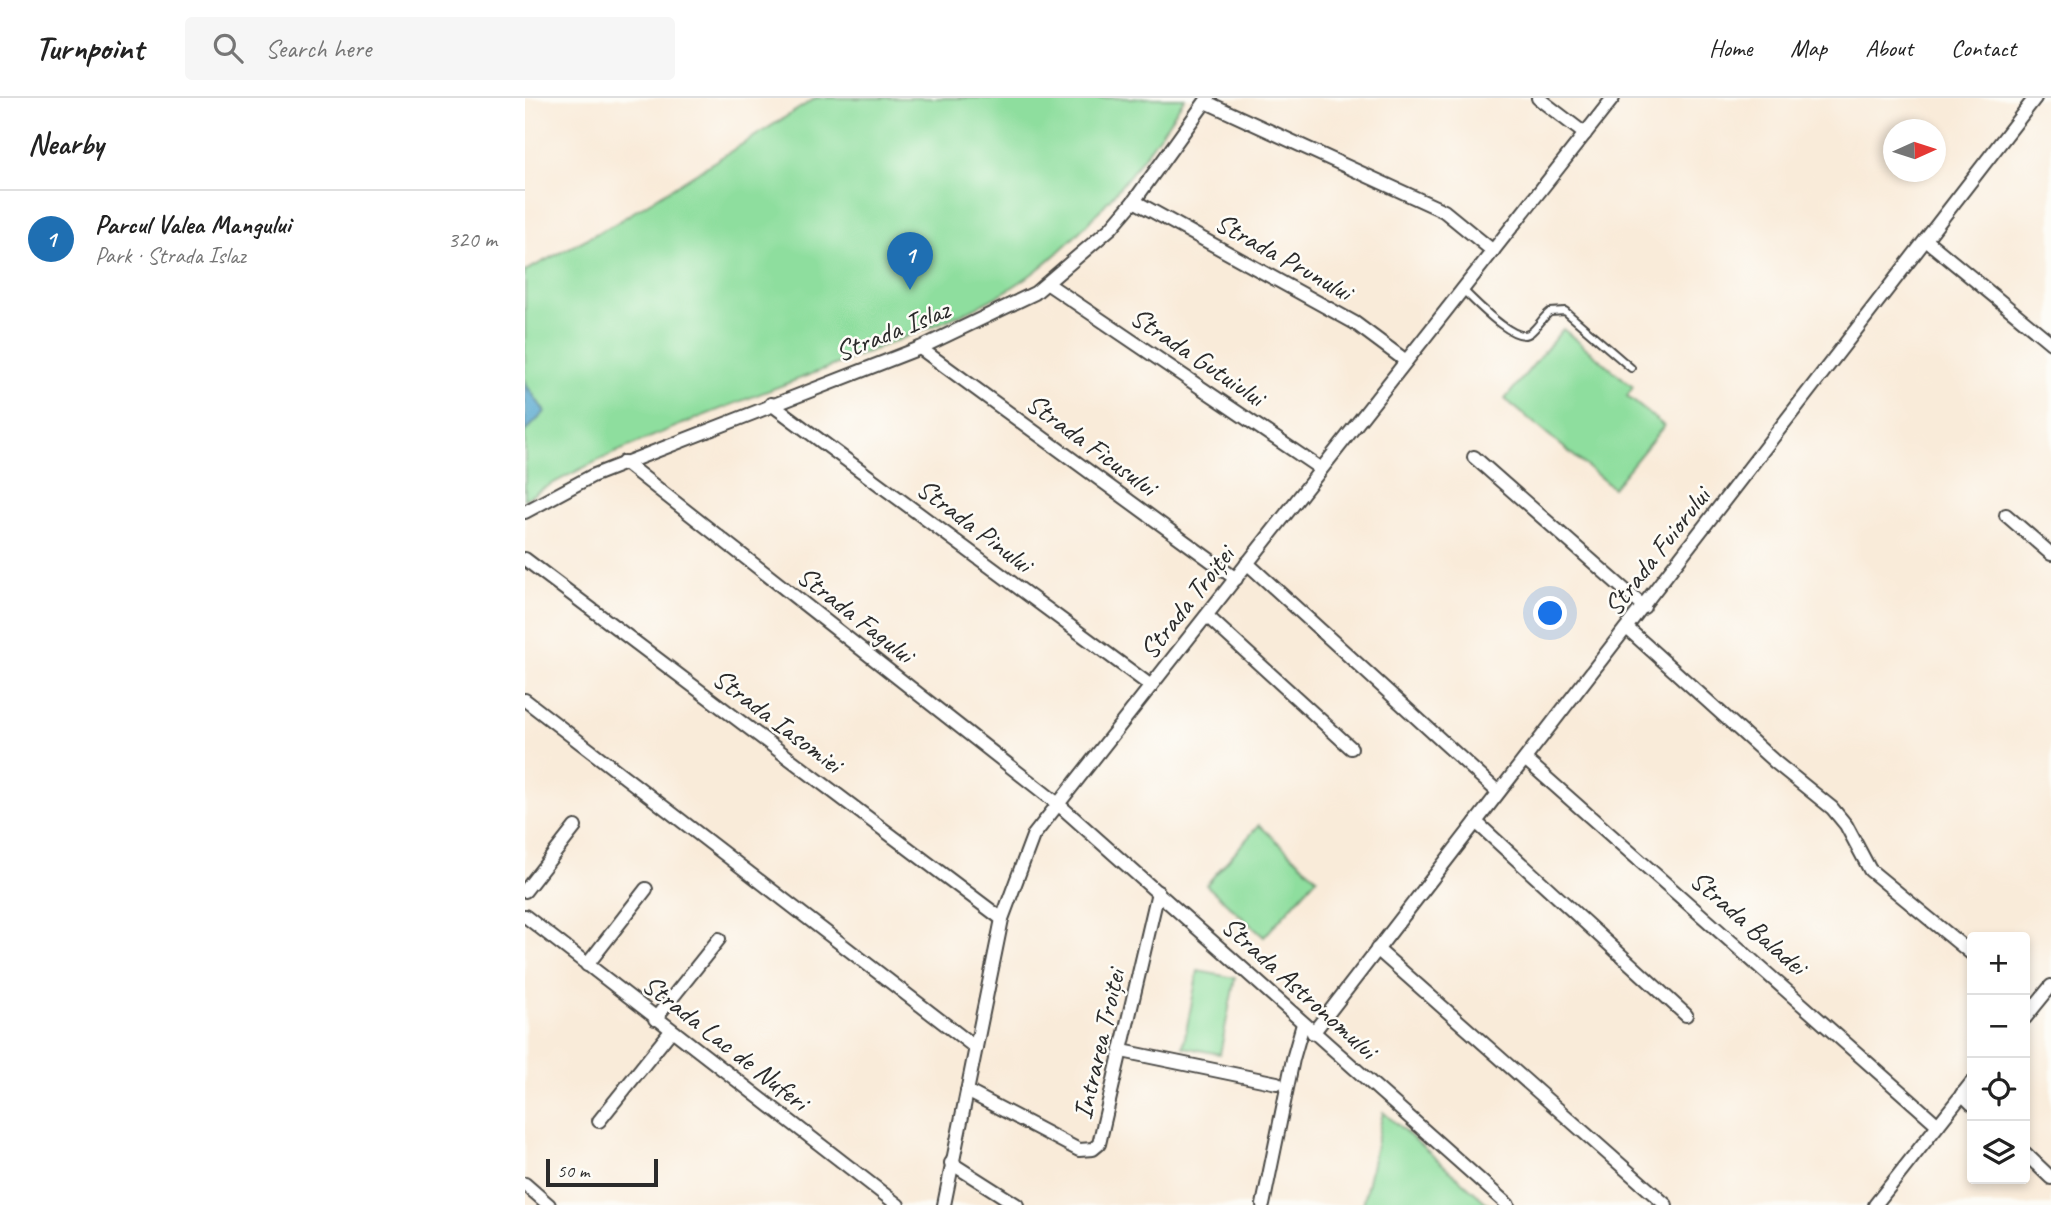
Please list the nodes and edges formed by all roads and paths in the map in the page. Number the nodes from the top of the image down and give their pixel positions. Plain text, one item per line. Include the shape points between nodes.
1 (1538, 98) edge
2 (1613, 98) edge
3 (2035, 98) edge
4 (1207, 100) edge
5 (1585, 134) junction
6 (1134, 201) junction
7 (1926, 240) junction
8 (1493, 251) junction
9 (1048, 285) junction
10 (1462, 289) junction
11 (2051, 343) edge
12 (920, 348) junction
13 (1406, 361) junction
14 (1631, 368) dead end
15 (771, 404) junction
16 (1474, 457) dead end
17 (624, 462) junction
18 (1321, 469) junction
19 (525, 512) edge
20 (2005, 515) dead end
21 (2051, 554) edge
22 (525, 559) edge
23 (1247, 563) junction
24 (1235, 579) junction
25 (1644, 607) junction
26 (1207, 616) junction
27 (1627, 628) junction
28 (1151, 686) junction
29 (525, 700) edge
30 (1351, 748) dead end
31 (1525, 759) junction
32 (1498, 792) junction
33 (1058, 804) junction
34 (1476, 822) junction
35 (575, 827) dead end
36 (646, 889) dead end
37 (525, 891) edge
38 (1158, 892) junction
39 (525, 916) edge
40 (1002, 919) junction
41 (719, 939) dead end
42 (1377, 949) junction
43 (1967, 950) edge
44 (587, 964) junction
45 (2051, 986) edge
46 (2030, 1001) edge
47 (1686, 1015) dead end
48 (655, 1018) junction
49 (1308, 1028) junction
50 (671, 1031) junction
51 (976, 1048) junction
52 (1122, 1051) junction
53 (1277, 1083) dead end
54 (1967, 1088) edge
55 (967, 1091) junction
56 (1962, 1094) junction
57 (1967, 1099) edge
58 (599, 1121) dead end
59 (1938, 1125) junction
60 (2030, 1158) edge
61 (951, 1163) junction
62 (2051, 1178) edge
63 (525, 1184) edge
64 (881, 1200) edge
65 (549, 1205) edge
66 (898, 1205) edge
67 (944, 1205) edge
68 (1017, 1205) edge
69 (1263, 1205) edge
70 (1509, 1205) edge
71 (1666, 1205) edge
72 (1875, 1205) edge

1 - 5 street
2 - 5 street, Strada Troiței
3 - 7 street, Strada Fuiorului
4 - 6 street, Strada Islaz
4 - 8 street via 1444,211
5 - 8 street, Strada Troiței
6 - 9 street, Strada Islaz
6 - 13 street, Strada Prunului via 1355,323
7 - 11 street
7 - 25 street, Strada Fuiorului
8 - 10 street, Strada Troiței
9 - 12 street, Strada Islaz
9 - 18 street, Strada Gutuiului
10 - 13 street, Strada Troiței
10 - 14 lane via 1518,335 1530,334 1550,312 1565,311
12 - 15 street, Strada Islaz
12 - 24 street, Strada Ficusului
13 - 18 street, Strada Troiței
15 - 17 street, Strada Islaz
15 - 28 street, Strada Pinului
16 - 25 street
17 - 19 street, Strada Islaz
17 - 33 street, Strada Fagului
18 - 23 street, Strada Troiței
20 - 21 street
22 - 40 street, Strada Iasomiei
23 - 24 street, Strada Troiței
23 - 32 street
24 - 26 street, Strada Troiței
25 - 27 street, Strada Fuiorului
26 - 28 street, Strada Troiței
26 - 30 street
27 - 31 street, Strada Fuiorului
27 - 43 street via 1832,808 1870,870
28 - 33 street, Strada Troiței
29 - 51 street
31 - 32 street, Strada Fuiorului
31 - 59 street, Strada Baladei
32 - 34 street, Strada Fuiorului
33 - 38 street, Strada Astronomului
33 - 40 street, Strada Troiței via 1033,836
34 - 42 street, Strada Fuiorului
34 - 47 street
35 - 37 street
36 - 44 street
38 - 49 street, Strada Astronomului
38 - 52 street, Intrarea Troiței
39 - 44 street, Strada Lac de Nuferi
40 - 51 street, Strada Troiței
41 - 48 street
42 - 49 street, Strada Fuiorului
42 - 71 street
44 - 48 street, Strada Lac de Nuferi
45 - 46 street
48 - 50 street, Strada Lac de Nuferi
49 - 69 street via 1293,1059
49 - 70 street, Strada Astronomului
50 - 58 street
50 - 64 street, Strada Lac de Nuferi
51 - 55 street, Strada Troiței
52 - 53 street
52 - 55 street, Intrarea Troiței via 1102,1138 1093,1149 1079,1150
54 - 56 street
55 - 61 street, Strada Troiței
56 - 57 street
56 - 59 street
59 - 72 street
60 - 62 street
61 - 67 street, Strada Troiței
61 - 68 street
63 - 65 street
64 - 66 street, Strada Lac de Nuferi

